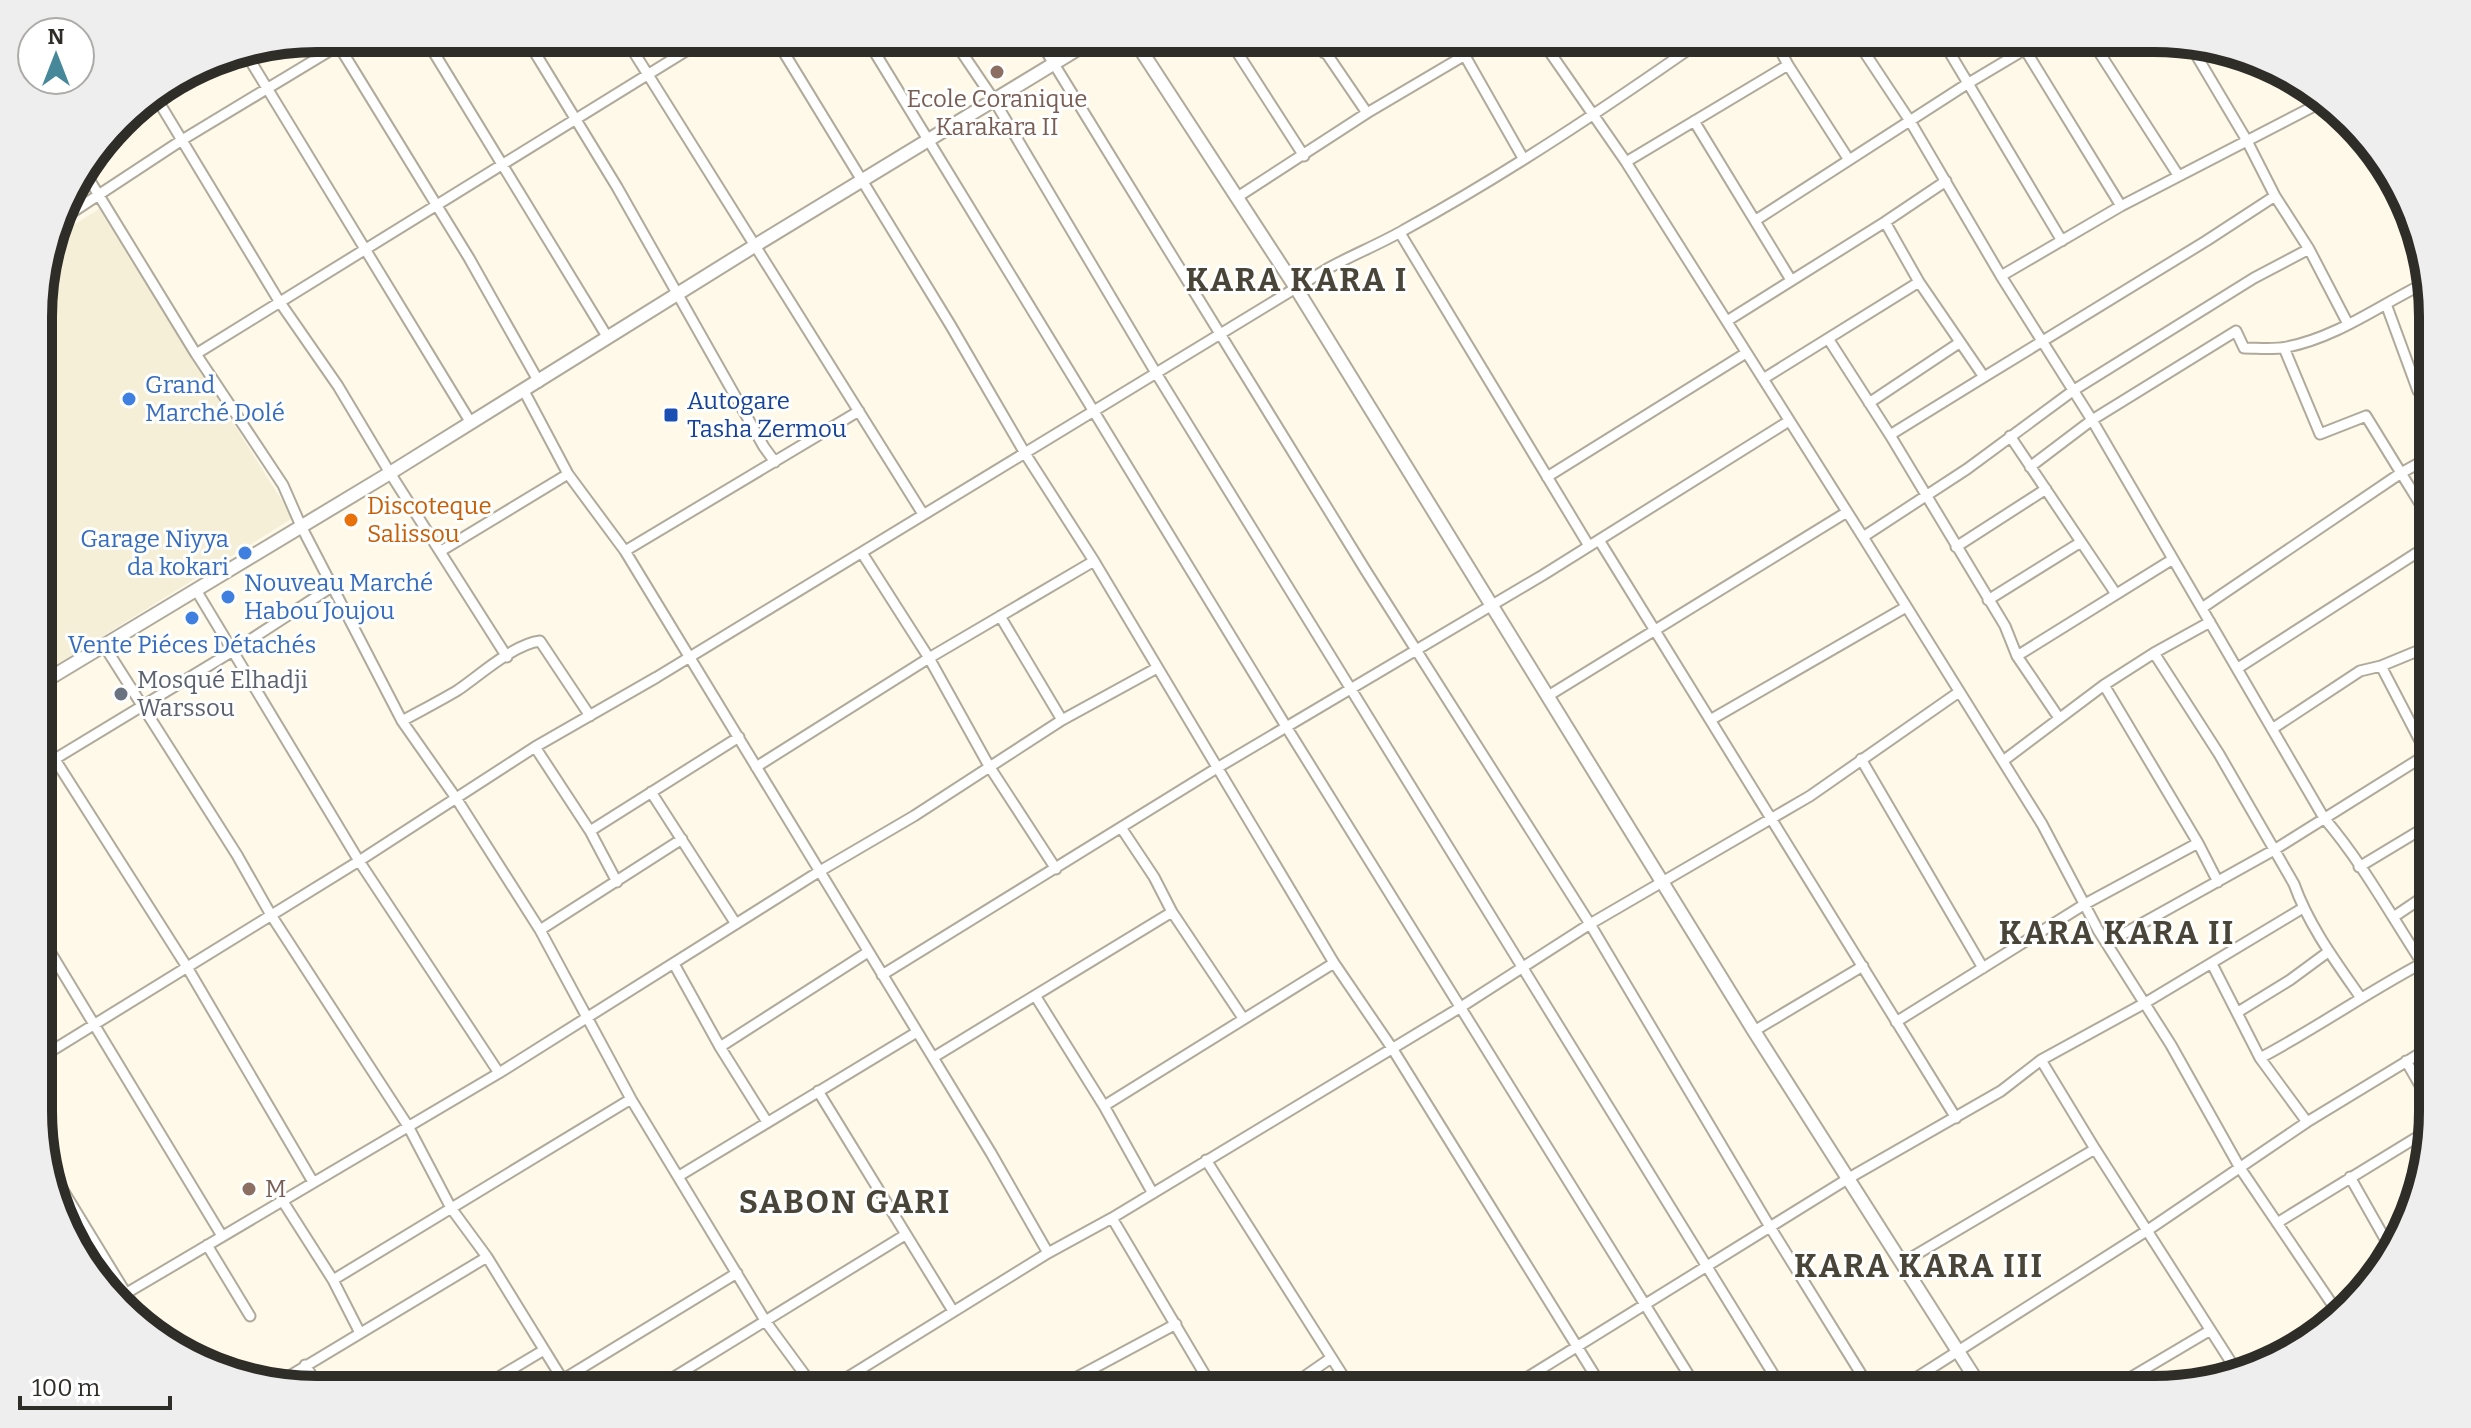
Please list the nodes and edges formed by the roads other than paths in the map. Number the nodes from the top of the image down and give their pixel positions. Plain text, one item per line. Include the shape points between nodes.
1 (322, 52) edge
2 (343, 52) edge
3 (434, 52) edge
4 (534, 52) edge
5 (634, 52) edge
6 (684, 52) edge
7 (783, 52) edge
8 (874, 52) edge
9 (961, 52) edge
10 (1046, 52) edge
11 (1074, 52) edge
12 (1142, 52) edge
13 (1237, 52) edge
14 (1471, 52) edge
15 (1550, 52) edge
16 (1676, 52) edge
17 (1685, 52) edge
18 (1781, 52) edge
19 (1864, 52) edge
20 (1949, 52) edge
21 (2020, 52) edge
22 (2027, 52) edge
23 (2099, 52) edge
24 (1324, 53) edge
25 (1465, 56) junction
26 (2196, 56) edge
27 (1678, 57) junction
28 (250, 60) edge
29 (1054, 65) junction
30 (1788, 65) junction
31 (647, 74) junction
32 (1967, 84) junction
33 (268, 88) junction
34 (994, 100) junction
35 (160, 104) edge
36 (2314, 106) edge
37 (1367, 113) junction
38 (1593, 113) junction
39 (576, 121) junction
40 (1694, 121) junction
41 (1910, 121) junction
42 (2246, 139) junction
43 (182, 140) junction
44 (927, 141) junction
45 (1304, 156) junction
46 (1523, 158) junction
47 (1849, 160) junction
48 (1626, 162) junction
49 (503, 164) junction
50 (2178, 175) junction
51 (89, 181) edge
52 (861, 181) junction
53 (1946, 181) junction
54 (98, 196) junction
55 (2275, 196) junction
56 (1236, 198) junction
57 (436, 205) junction
58 (2121, 206) junction
59 (74, 212) edge
60 (1756, 220) junction
61 (1885, 222) junction
62 (1400, 233) junction
63 (2062, 241) junction
64 (756, 245) junction
65 (366, 247) junction
66 (2309, 249) junction
67 (2001, 276) junction
68 (1791, 280) junction
69 (1919, 282) junction
70 (1296, 288) junction
71 (2417, 288) edge
72 (679, 295) junction
73 (279, 301) junction
74 (2386, 304) junction
75 (1727, 321) junction
76 (2348, 324) junction
77 (1221, 334) junction
78 (608, 338) junction
79 (1829, 340) junction
80 (2044, 341) junction
81 (1959, 343) junction
82 (2284, 348) junction
83 (1746, 353) junction
84 (196, 354) junction
85 (1156, 373) junction
86 (1984, 377) junction
87 (1763, 379) junction
88 (539, 382) junction
89 (2074, 390) junction
90 (524, 391) junction
91 (2418, 391) edge
92 (1869, 403) junction
93 (859, 411) junction
94 (1093, 411) junction
95 (2092, 420) junction
96 (1789, 421) junction
97 (471, 423) junction
98 (1890, 435) junction
99 (2010, 436) junction
100 (1026, 455) junction
101 (775, 462) junction
102 (2418, 464) edge
103 (2030, 467) junction
104 (390, 473) junction
105 (2401, 473) junction
106 (568, 474) junction
107 (1547, 477) junction
108 (2046, 489) junction
109 (1925, 495) junction
110 (2418, 500) edge
111 (1847, 512) junction
112 (923, 514) junction
113 (301, 526) junction
114 (1863, 537) junction
115 (1599, 540) junction
116 (2081, 542) junction
117 (1589, 546) junction
118 (1956, 547) junction
119 (441, 551) junction
120 (625, 551) junction
121 (2418, 552) edge
122 (862, 553) junction
123 (2173, 559) junction
124 (1094, 561) junction
125 (333, 586) junction
126 (196, 590) junction
127 (2116, 594) junction
128 (1988, 600) junction
129 (1489, 605) junction
130 (1906, 607) junction
131 (2202, 608) junction
132 (1000, 616) junction
133 (2210, 622) junction
134 (1657, 631) junction
135 (105, 647) junction
136 (1415, 649) junction
137 (233, 651) junction
138 (2418, 651) edge
139 (2154, 653) junction
140 (2017, 656) junction
141 (507, 657) junction
142 (690, 657) junction
143 (929, 658) junction
144 (2381, 666) junction
145 (1157, 668) junction
146 (2238, 668) junction
147 (52, 677) edge
148 (2104, 685) junction
149 (1351, 688) junction
150 (1959, 692) junction
151 (1548, 696) junction
152 (141, 704) junction
153 (590, 716) junction
154 (2059, 718) junction
155 (1712, 719) junction
156 (1062, 720) junction
157 (402, 721) junction
158 (1287, 728) junction
159 (2272, 729) junction
160 (2418, 732) edge
161 (739, 737) junction
162 (535, 747) junction
163 (52, 757) edge
164 (1861, 759) junction
165 (54, 760) junction
166 (2418, 760) edge
167 (2003, 761) junction
168 (989, 766) junction
169 (756, 767) junction
170 (1217, 768) junction
171 (651, 792) junction
172 (456, 798) junction
173 (2324, 818) junction
174 (1770, 819) junction
175 (1122, 829) junction
176 (590, 831) junction
177 (2418, 831) edge
178 (682, 839) junction
179 (2198, 843) junction
180 (2274, 850) junction
181 (359, 861) junction
182 (2359, 867) junction
183 (1056, 869) junction
184 (820, 871) junction
185 (617, 882) junction
186 (2218, 882) junction
187 (1662, 883) junction
188 (2418, 900) edge
189 (2085, 904) junction
190 (2303, 908) junction
191 (1172, 912) junction
192 (271, 915) junction
193 (2395, 916) junction
194 (736, 924) junction
195 (1590, 924) junction
196 (540, 930) junction
197 (2107, 943) junction
198 (868, 952) junction
199 (2328, 952) junction
200 (52, 954) edge
201 (2418, 956) edge
202 (1334, 963) junction
203 (674, 964) junction
204 (2212, 964) junction
205 (2418, 965) edge
206 (1863, 966) junction
207 (187, 967) junction
208 (1524, 968) junction
209 (1983, 968) junction
210 (882, 975) junction
211 (1036, 997) junction
212 (2361, 998) junction
213 (2145, 1003) junction
214 (1461, 1007) junction
215 (2238, 1012) junction
216 (587, 1016) junction
217 (1243, 1018) junction
218 (1896, 1022) junction
219 (95, 1024) junction
220 (1754, 1031) junction
221 (917, 1032) junction
222 (720, 1047) junction
223 (1392, 1048) junction
224 (52, 1051) edge
225 (2418, 1054) edge
226 (934, 1057) junction
227 (2260, 1058) junction
228 (2041, 1060) junction
229 (2406, 1061) junction
230 (499, 1073) junction
231 (2418, 1082) edge
232 (818, 1091) junction
233 (631, 1099) junction
234 (1104, 1106) junction
235 (1956, 1118) junction
236 (767, 1122) junction
237 (2307, 1122) junction
238 (408, 1126) junction
239 (2417, 1137) edge
240 (2095, 1149) junction
241 (1206, 1160) junction
242 (2240, 1168) junction
243 (679, 1176) junction
244 (2350, 1177) junction
245 (1849, 1178) junction
246 (313, 1182) junction
247 (1152, 1192) junction
248 (282, 1200) junction
249 (68, 1201) edge
250 (451, 1208) junction
251 (1112, 1218) junction
252 (2277, 1223) junction
253 (1770, 1227) junction
254 (2148, 1230) junction
255 (905, 1235) junction
256 (222, 1236) junction
257 (2386, 1240) edge
258 (207, 1245) junction
259 (1048, 1253) junction
260 (487, 1257) junction
261 (1902, 1263) junction
262 (1708, 1264) junction
263 (104, 1268) edge
264 (111, 1270) junction
265 (737, 1273) junction
266 (333, 1280) junction
267 (124, 1292) edge
268 (125, 1294) edge
269 (1643, 1304) junction
270 (2333, 1305) edge
271 (953, 1311) junction
272 (250, 1316) dead end
273 (766, 1322) junction
274 (1176, 1324) junction
275 (359, 1331) junction
276 (2209, 1331) junction
277 (1576, 1346) junction
278 (544, 1350) junction
279 (1959, 1351) junction
280 (1331, 1358) junction
281 (2232, 1364) edge
282 (305, 1365) junction
283 (291, 1374) edge
284 (1306, 1375) edge
285 (1342, 1375) edge
286 (1530, 1375) edge
287 (1595, 1375) edge
288 (1689, 1375) edge
289 (1774, 1375) edge
290 (1862, 1375) edge
291 (1921, 1375) edge
292 (1974, 1375) edge
293 (2135, 1375) edge
294 (312, 1376) edge
295 (501, 1376) edge
296 (560, 1376) edge
297 (569, 1376) edge
298 (677, 1376) edge
299 (806, 1376) edge
300 (850, 1376) edge
301 (1080, 1376) edge
302 (1206, 1376) edge

1 - 33 street
2 - 57 street
3 - 49 street
4 - 39 street
5 - 31 street
6 - 31 street
7 - 52 street
8 - 44 street
9 - 34 street
10 - 29 street
11 - 29 street
12 - 56 street
13 - 45 street
14 - 25 street
15 - 38 street
16 - 27 street
17 - 27 street
18 - 30 street
19 - 41 street
20 - 32 street
21 - 32 street
22 - 58 street
23 - 50 street
24 - 37 street
25 - 37 street
25 - 46 street
26 - 42 street
27 - 38 street
28 - 33 street
29 - 34 street
29 - 77 street
30 - 40 street
30 - 47 street
31 - 39 street
31 - 64 street
32 - 41 street
32 - 63 street
33 - 43 street
33 - 65 street
34 - 44 street
34 - 85 street
35 - 43 street
36 - 42 street
37 - 45 street
38 - 46 street
38 - 48 street
39 - 49 street
39 - 72 street
40 - 48 street
40 - 60 street
41 - 47 street
41 - 53 street
42 - 50 street
42 - 55 street
43 - 54 street
43 - 73 street
44 - 52 street
44 - 94 street
45 - 56 street
46 - 62 street
47 - 60 street
48 - 75 street
49 - 57 street
49 - 78 street
50 - 58 street
51 - 54 street
52 - 64 street
52 - 100 street
53 - 61 street
53 - 67 street
54 - 59 street
54 - 84 street
55 - 66 street
55 - 80 street
56 - 70 street
57 - 65 street
57 - 88 street
58 - 63 street
60 - 68 street
61 - 68 street
61 - 69 street
62 - 70 street
62 - 107 street
63 - 67 street
64 - 72 street
64 - 93 street
65 - 73 street
65 - 97 street
66 - 76 street
66 - 89 street
67 - 80 street
68 - 75 street
69 - 79 street
69 - 81 street
70 - 77 street
70 - 129 street
71 - 74 street
72 - 78 street
72 - 101 street
73 - 84 street
73 - 104 street
74 - 76 street
74 - 91 street
75 - 83 street
76 - 82 street
77 - 85 street
77 - 136 street
78 - 88 street
79 - 87 street
79 - 92 street
80 - 86 street
80 - 89 street
81 - 86 street
81 - 92 street
82 - 95 street via 2244,348 2236,331
82 - 105 street via 2320,434 2366,416
83 - 87 street
83 - 107 street
84 - 113 street via 283,485
85 - 94 street
85 - 149 street
86 - 98 street
87 - 96 street
88 - 90 street
89 - 95 street
89 - 99 street
90 - 97 street
90 - 106 street
92 - 98 street
93 - 101 street
93 - 112 street
94 - 100 street
94 - 158 street
95 - 103 street
95 - 123 street
96 - 111 street
96 - 115 street
97 - 104 street
98 - 109 street
99 - 103 street
99 - 109 street
100 - 112 street
100 - 124 street
101 - 120 street
102 - 105 street
103 - 108 street
104 - 113 street
104 - 119 street
105 - 110 street
105 - 131 street
106 - 119 street
106 - 120 street
107 - 117 street
108 - 116 street
108 - 118 street
109 - 114 street
109 - 118 street
111 - 114 street
111 - 134 street
112 - 122 street
113 - 125 street
113 - 126 street
114 - 130 street
115 - 117 street
115 - 134 street
116 - 127 street
116 - 128 street
117 - 129 street
118 - 128 street
119 - 141 street
120 - 142 street
121 - 146 street
122 - 142 street
122 - 143 street
123 - 127 street
123 - 131 street
124 - 132 street
124 - 145 street
125 - 137 street
125 - 157 street
126 - 135 street
126 - 137 street
127 - 140 street
128 - 140 street
129 - 136 street
129 - 151 street
130 - 150 street
130 - 155 street
131 - 133 street
132 - 143 street
132 - 156 street
133 - 139 street
133 - 146 street
134 - 151 street
134 - 155 street
135 - 147 street
135 - 152 street
136 - 149 street
136 - 195 street
137 - 152 street
137 - 181 street
138 - 144 street
139 - 148 street
139 - 180 street
140 - 154 street
141 - 153 street via 540,641
141 - 157 street
142 - 153 street
142 - 161 street
143 - 168 street
143 - 169 street
144 - 159 street via 2360,671
144 - 160 street
145 - 156 street
145 - 170 street
146 - 159 street
148 - 154 street
148 - 179 street
149 - 158 street
149 - 208 street
150 - 164 street
150 - 167 street
151 - 187 street
152 - 165 street
152 - 192 street
153 - 162 street
154 - 167 street
155 - 174 street
156 - 168 street
157 - 172 street
158 - 170 street
158 - 214 street
159 - 173 street
161 - 169 street
161 - 171 street
162 - 172 street
162 - 176 street
163 - 165 street
164 - 174 street
164 - 209 street
165 - 207 street
166 - 173 street
167 - 189 street
168 - 183 street
168 - 184 street
169 - 184 street
170 - 175 street
170 - 202 street
171 - 176 street
171 - 178 street
172 - 181 street
172 - 196 street
173 - 180 street
173 - 182 street
174 - 187 street
174 - 206 street
175 - 183 street
175 - 191 street
176 - 185 street
177 - 182 street
178 - 185 street
178 - 194 street
179 - 186 street
179 - 189 street
180 - 186 street
180 - 190 street
181 - 192 street
181 - 230 street
182 - 193 street
183 - 210 street
184 - 194 street
184 - 198 street
185 - 196 street
186 - 197 street
187 - 195 street
187 - 220 street
188 - 193 street
189 - 197 street
189 - 209 street
190 - 199 street
190 - 204 street
191 - 211 street
191 - 217 street
192 - 207 street
192 - 238 street
193 - 201 street
194 - 203 street
195 - 208 street
195 - 253 street
196 - 216 street
197 - 213 street
198 - 210 street
198 - 222 street
199 - 212 street
199 - 215 street
200 - 219 street
202 - 217 street
202 - 223 street
203 - 216 street
203 - 222 street
204 - 213 street
204 - 215 street
205 - 212 street
206 - 218 street
206 - 220 street
207 - 219 street
207 - 246 street
208 - 214 street
208 - 262 street
209 - 218 street
210 - 221 street
211 - 226 street
211 - 234 street
212 - 227 street
213 - 228 street
213 - 242 street
214 - 223 street
214 - 269 street
215 - 227 street
216 - 230 street
216 - 233 street
217 - 234 street
218 - 235 street
219 - 224 street
219 - 256 street
220 - 245 street
221 - 226 street
221 - 232 street
222 - 236 street
223 - 241 street
223 - 277 street
225 - 229 street
226 - 259 street
227 - 237 street
228 - 235 street
228 - 240 street
229 - 231 street
229 - 237 street
230 - 238 street
232 - 236 street
232 - 255 street
233 - 243 street
233 - 250 street
234 - 247 street
235 - 245 street
236 - 243 street
237 - 242 street
238 - 246 street
238 - 250 street
239 - 244 street
240 - 254 street
240 - 261 street
241 - 247 street
241 - 280 street
242 - 252 street
242 - 254 street
243 - 265 street
244 - 252 street
244 - 257 street
245 - 253 street
245 - 261 street
246 - 248 street
247 - 251 street
248 - 256 street
248 - 266 street
249 - 264 street
250 - 260 street
250 - 266 street
251 - 259 street
251 - 274 street
252 - 270 street
253 - 262 street
253 - 290 street
254 - 276 street
254 - 279 street
255 - 271 street
255 - 273 street
256 - 258 street
258 - 268 street
258 - 272 street
259 - 271 street
260 - 275 street
260 - 278 street
261 - 279 street
262 - 269 street
262 - 289 street
263 - 264 street
264 - 267 street
265 - 273 street
265 - 297 street
266 - 275 street
269 - 277 street
269 - 288 street
271 - 300 street
273 - 298 street
273 - 299 street
274 - 301 street
274 - 302 street
275 - 282 street
276 - 281 street
276 - 293 street
277 - 286 street
277 - 287 street
278 - 295 street
278 - 296 street
279 - 291 street
279 - 292 street
280 - 284 street
280 - 285 street
282 - 283 street
282 - 294 street

